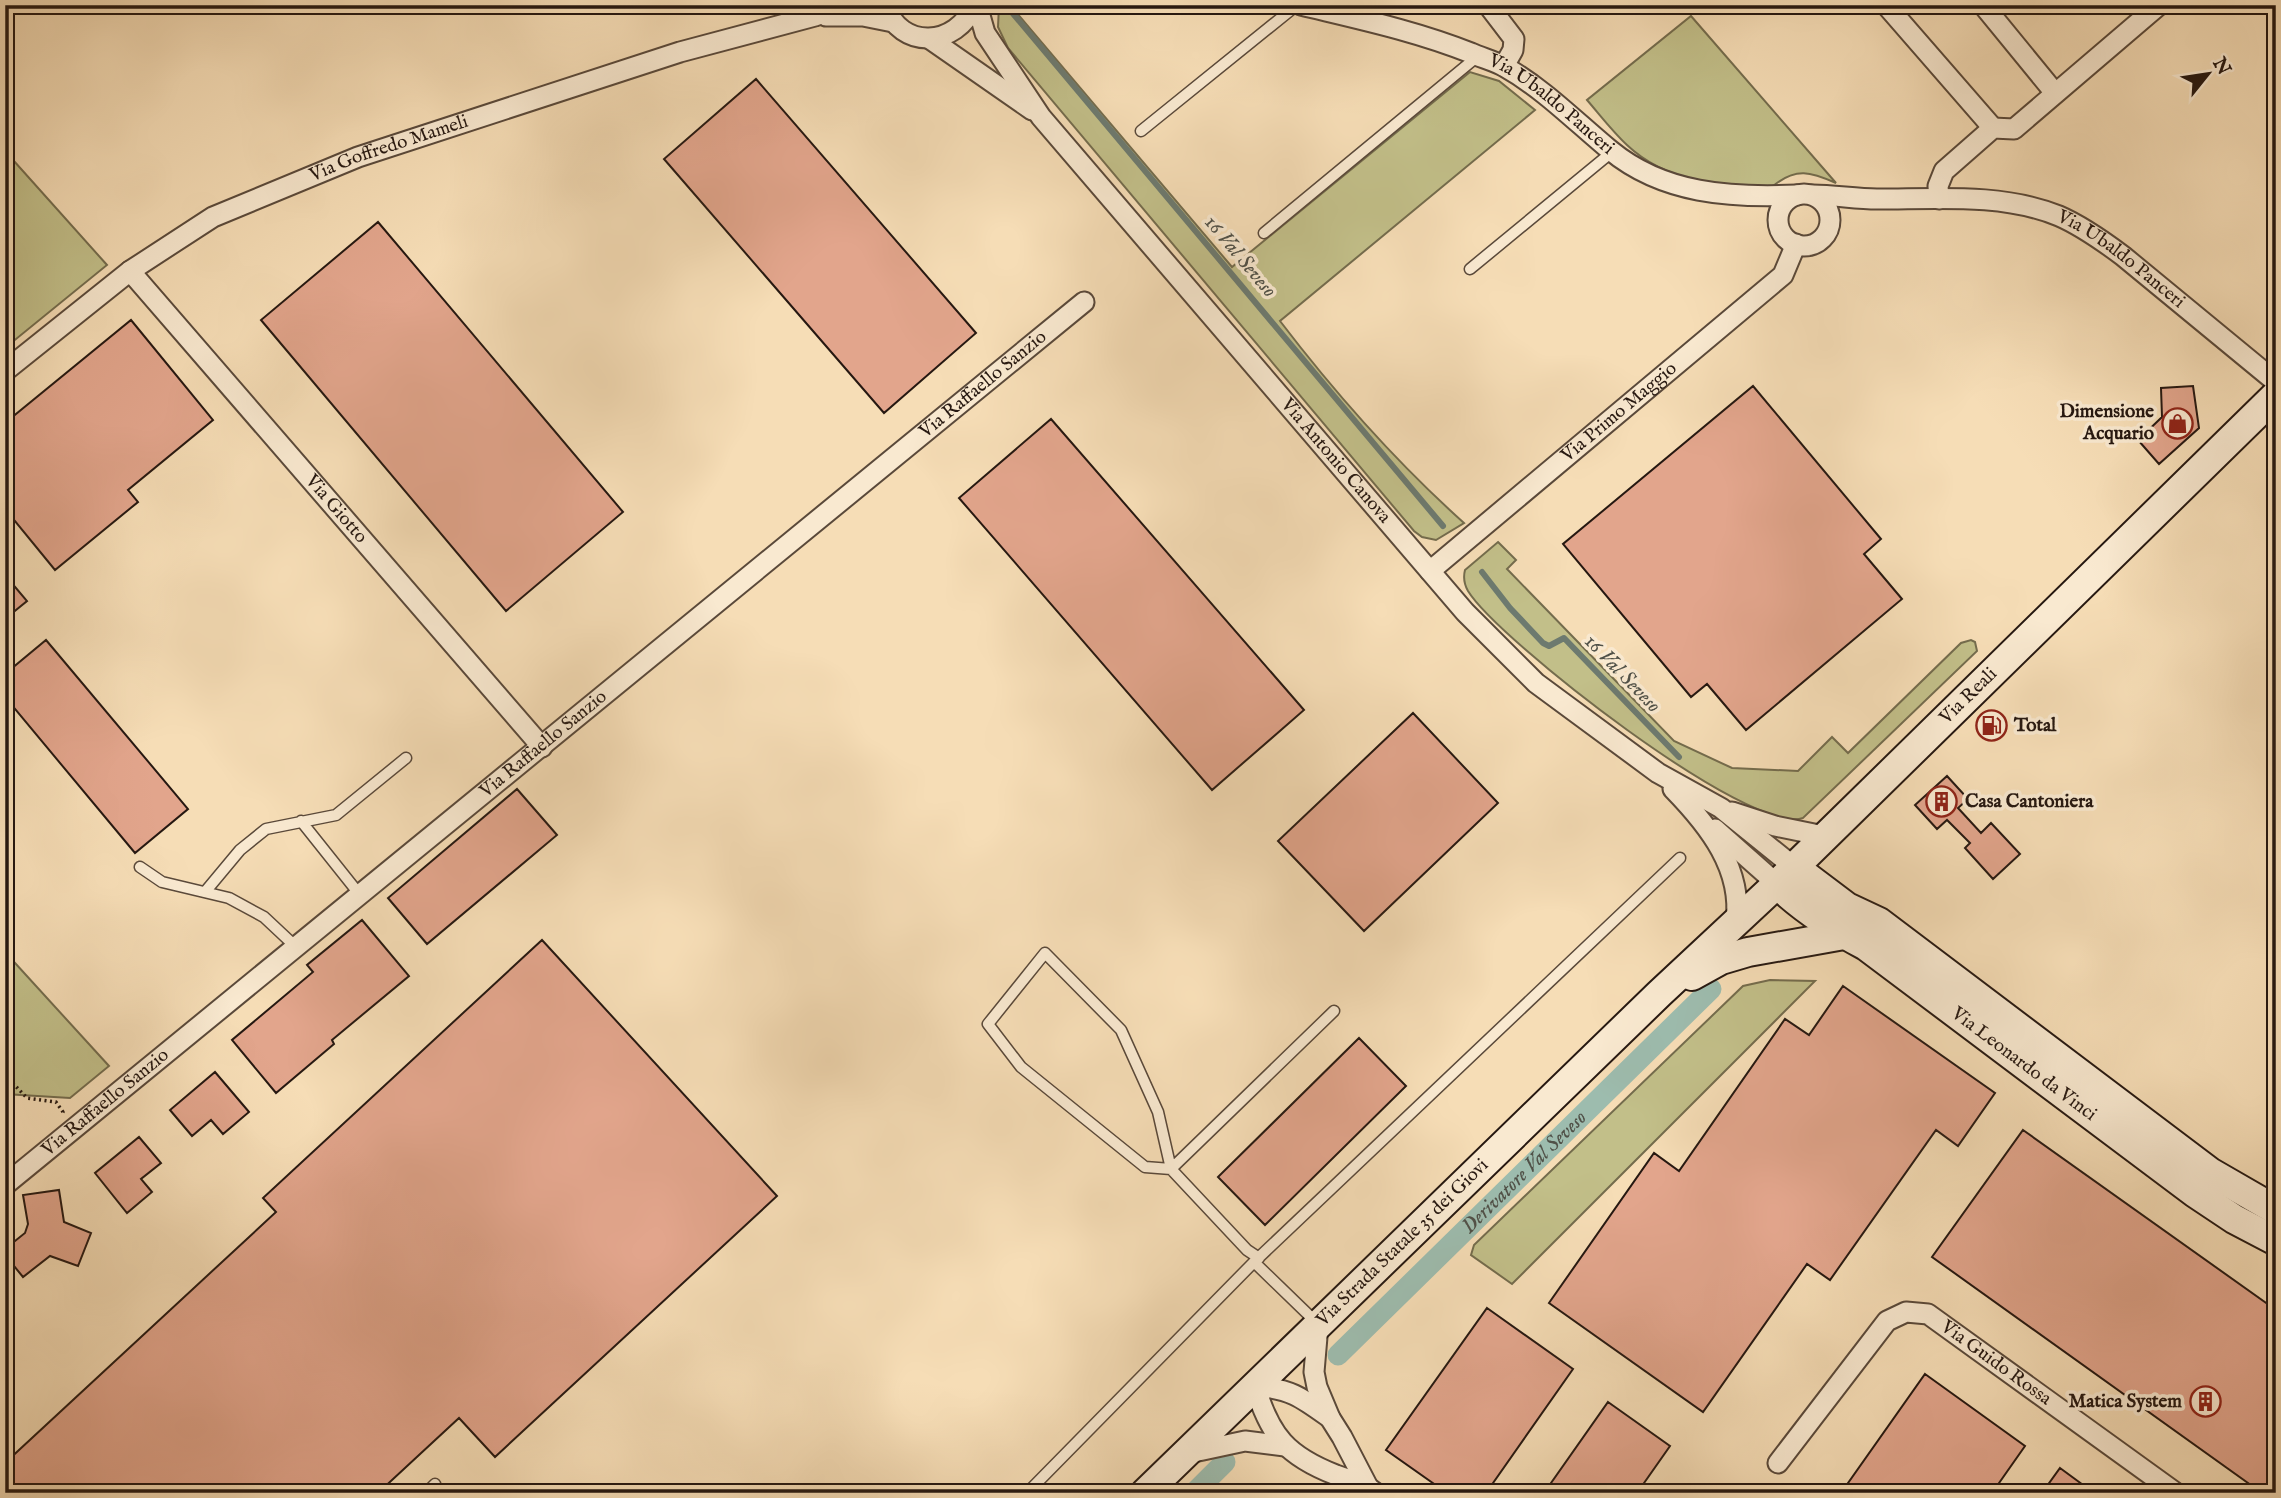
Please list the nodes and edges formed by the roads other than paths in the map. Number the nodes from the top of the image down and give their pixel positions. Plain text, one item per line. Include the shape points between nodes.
1 (845, 5) edge
2 (976, 5) edge
3 (1299, 5) edge
4 (1488, 5) edge
5 (1886, 5) edge
6 (1983, 5) edge
7 (2159, 5) edge
8 (889, 14) edge
9 (815, 16) junction
10 (930, 39) junction
11 (1478, 56) junction
12 (1504, 66) junction
13 (2055, 93) junction
14 (1041, 117) junction
15 (1993, 128) junction
16 (1141, 131) dead end
17 (1612, 152) junction
18 (1805, 195) junction
19 (1868, 199) junction
20 (1939, 199) junction
21 (1829, 228) junction
22 (1264, 233) dead end
23 (1796, 244) junction
24 (1470, 269) dead end
25 (130, 271) junction
26 (1084, 302) dead end
27 (5, 371) edge
28 (2276, 382) edge
29 (2276, 395) edge
30 (1430, 570) junction
31 (542, 747) junction
32 (406, 758) dead end
33 (1658, 773) junction
34 (1721, 808) junction
35 (1693, 809) junction
36 (301, 821) junction
37 (1824, 836) junction
38 (1680, 858) dead end
39 (140, 867) dead end
40 (1785, 875) junction
41 (205, 892) junction
42 (360, 896) junction
43 (1736, 922) junction
44 (1844, 935) junction
45 (296, 947) junction
46 (1659, 994) junction
47 (1334, 1011) dead end
48 (1171, 1169) junction
49 (5, 1185) edge
50 (2276, 1210) edge
51 (2276, 1241) edge
52 (1256, 1260) junction
53 (1318, 1325) junction
54 (1255, 1386) junction
55 (1329, 1418) junction
56 (1285, 1446) junction
57 (1184, 1454) junction
58 (1778, 1462) dead end
59 (435, 1484) dead end
60 (1372, 1490) edge
61 (426, 1493) edge
62 (1027, 1493) edge
63 (1144, 1493) edge
64 (2176, 1493) edge

1 - 9 street
2 - 10 street via 959,28
2 - 14 street, Via Antonio Canova via 985,33
3 - 11 street, Via Ubaldo Panceri via 1416,34
3 - 16 lane
4 - 12 street via 1514,39
5 - 15 street
6 - 13 street
7 - 13 street
8 - 9 street, Via Antonio Canova
8 - 10 street, Via Antonio Canova via 904,31
9 - 25 street, Via Goffredo Mameli via 680,52 358,158 214,218
10 - 14 street, Via Antonio Canova
11 - 12 street, Via Ubaldo Panceri
11 - 22 lane
12 - 17 street, Via Ubaldo Panceri
13 - 15 street via 2014,129
14 - 30 street, Via Antonio Canova
15 - 20 street via 1944,171
17 - 18 street, Via Ubaldo Panceri via 1645,173 1684,188 1730,196
17 - 24 lane
18 - 19 street, Via Ubaldo Panceri
18 - 21 street via 1826,205
18 - 23 street via 1784,204 1778,219 1783,235
19 - 20 street, Via Ubaldo Panceri
19 - 21 street
20 - 28 street, Via Ubaldo Panceri via 2017,205 2060,216 2123,256
21 - 23 street via 1819,241
23 - 30 street, Via Primo Maggio via 1783,275
25 - 27 street, Via Goffredo Mameli
25 - 31 street, Via Giotto
26 - 31 street, Via Raffaello Sanzio
29 - 37 main road, Via Reali
30 - 33 street, Via Antonio Canova via 1536,682
31 - 42 street, Via Raffaello Sanzio
32 - 36 lane via 337,815
33 - 34 street, Via Antonio Canova
33 - 35 street, Via Antonio Canova
34 - 37 street, Via Antonio Canova
34 - 40 street, Via Antonio Canova
35 - 40 street, Via Antonio Canova
35 - 43 street, Via Antonio Canova via 1729,864 1737,893
36 - 41 lane via 266,829 240,850
36 - 42 lane
37 - 40 main road, Via Reali
38 - 52 lane
39 - 41 lane via 162,882
40 - 43 main road, Via Reali
40 - 44 main road, Via Leonardo da Vinci via 1794,901
40 - 50 main road, Via Leonardo da Vinci via 1879,922 2210,1172
41 - 45 lane via 229,898 264,917
42 - 45 street, Via Raffaello Sanzio
43 - 46 main road, Via Reali
44 - 46 main road via 1721,960
44 - 51 main road, Via Leonardo da Vinci via 1877,955 2195,1194
45 - 49 street, Via Raffaello Sanzio
46 - 53 main road, Via Strada Statale 35 dei Giovi
47 - 48 lane
48 - 48 lane via 1145,1167 1021,1067 988,1024 1045,953 1121,1030 1158,1112
48 - 52 lane
52 - 53 lane
52 - 62 lane
53 - 54 main road, Via Strada Statale 35 dei Giovi
53 - 55 street via 1314,1373
54 - 55 street via 1294,1393
54 - 56 street via 1262,1409
54 - 57 main road, Via Strada Statale 35 dei Giovi
55 - 60 street
56 - 57 street via 1245,1441
56 - 60 street via 1320,1469
57 - 63 main road, Via Strada Statale 35 dei Giovi
58 - 64 street, Via Guido Rossa via 1887,1321 1906,1312 1928,1314
59 - 61 lane

